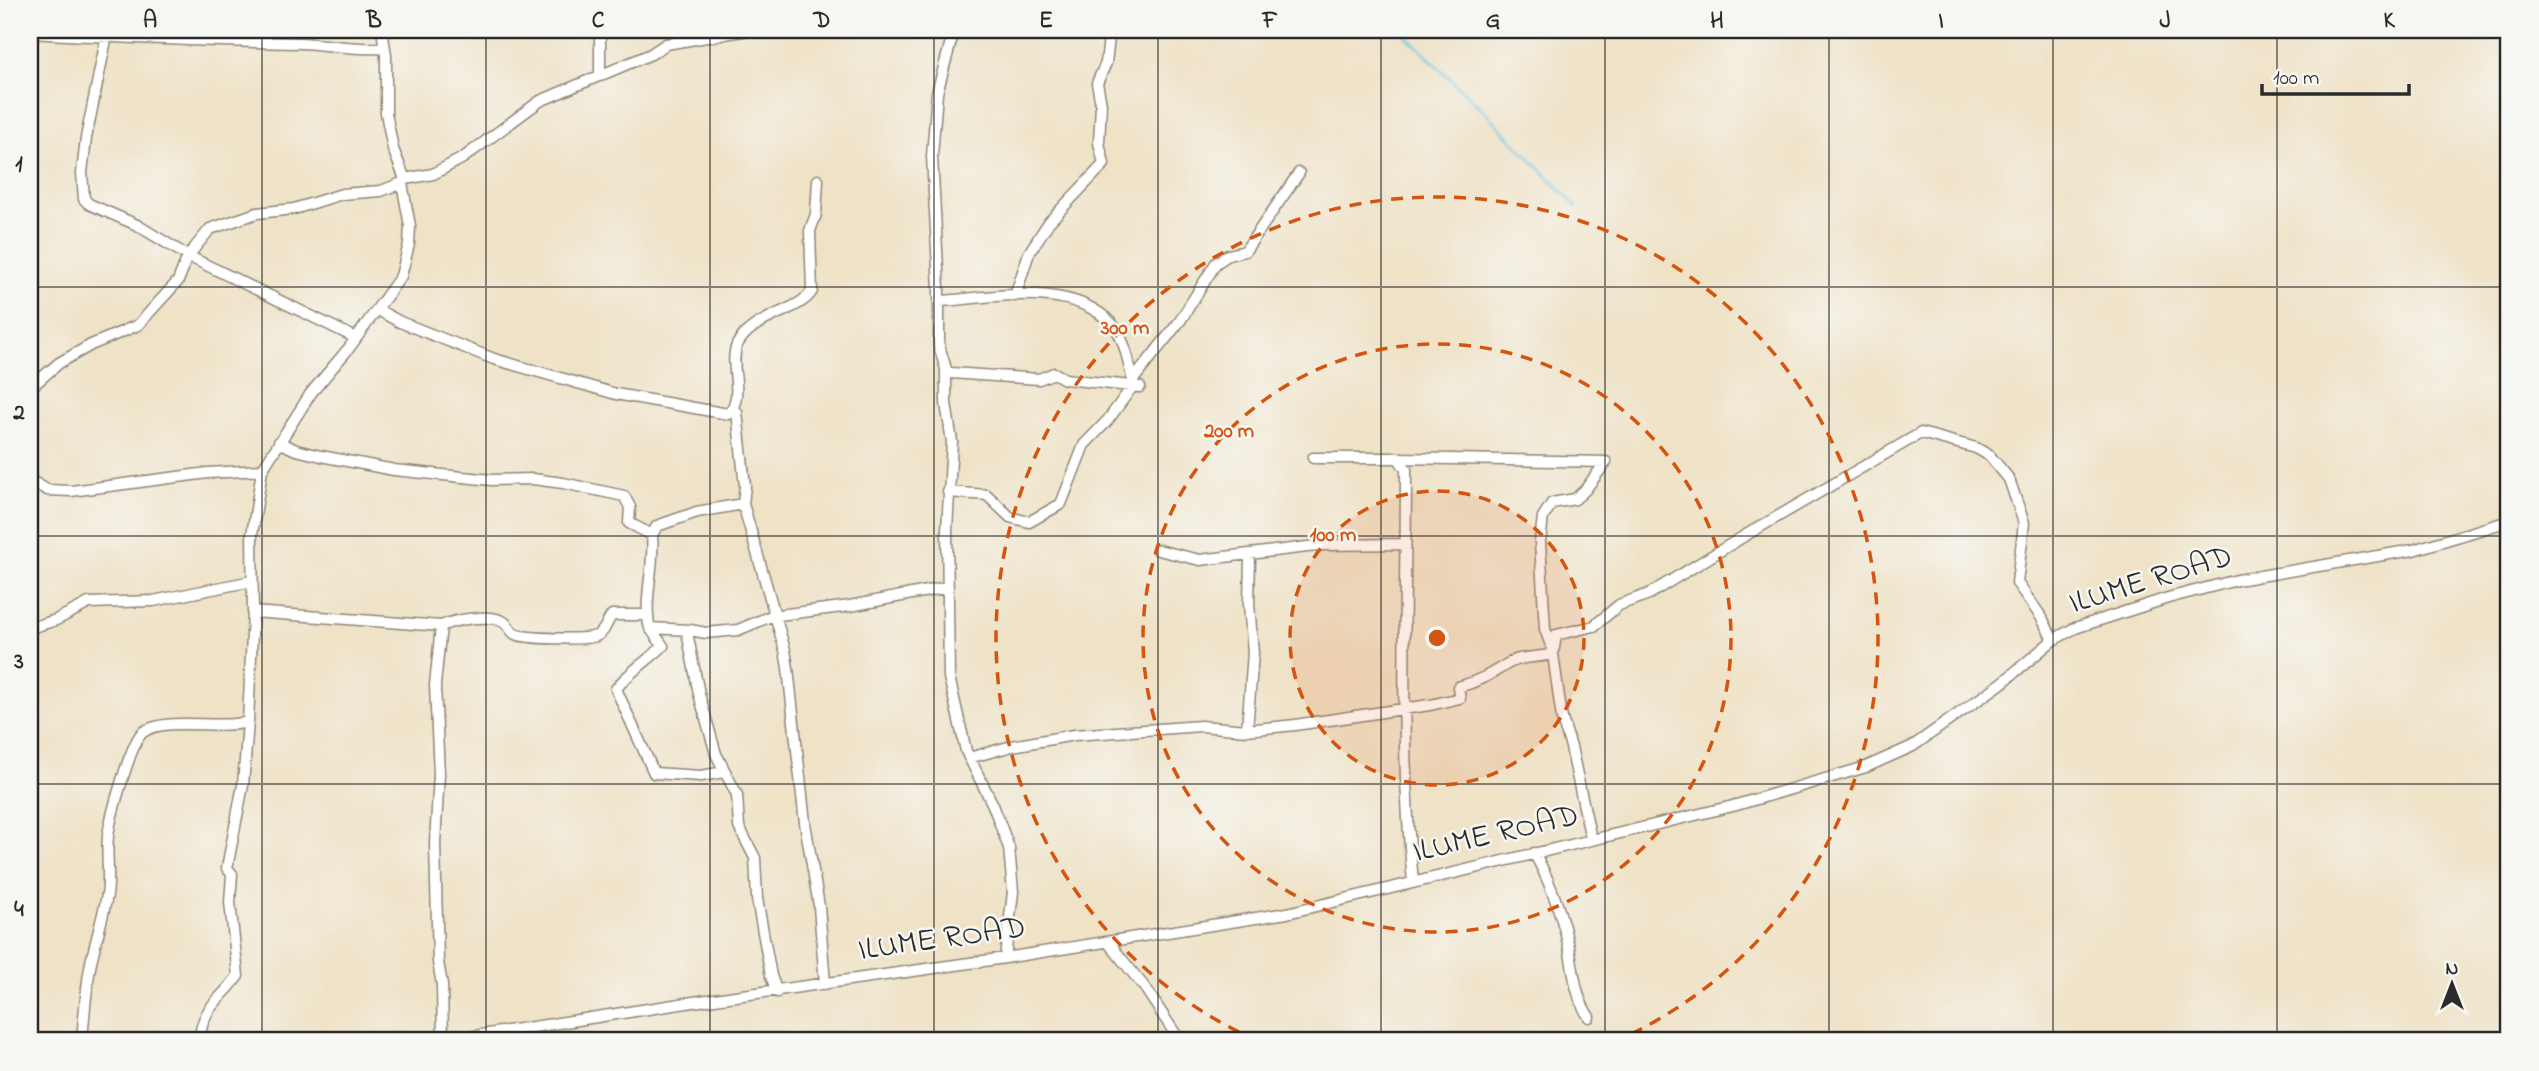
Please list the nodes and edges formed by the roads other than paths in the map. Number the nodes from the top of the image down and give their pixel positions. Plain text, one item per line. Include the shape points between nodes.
1 (382, 30) edge
2 (600, 30) edge
3 (748, 30) edge
4 (954, 30) edge
5 (1110, 30) edge
6 (30, 33) edge
7 (107, 33) edge
8 (385, 48) junction
9 (600, 76) junction
10 (1299, 173) dead end
11 (818, 180) dead end
12 (404, 181) junction
13 (188, 256) junction
14 (1015, 296) junction
15 (939, 301) junction
16 (377, 310) junction
17 (356, 338) junction
18 (951, 373) dead end
19 (1135, 384) junction
20 (30, 388) edge
21 (737, 412) dead end
22 (279, 442) junction
23 (1313, 458) dead end
24 (1398, 458) junction
25 (262, 470) junction
26 (30, 480) edge
27 (948, 492) junction
28 (743, 504) junction
29 (2509, 521) edge
30 (652, 535) junction
31 (1405, 544) junction
32 (1158, 550) dead end
33 (1250, 555) junction
34 (252, 581) junction
35 (947, 587) junction
36 (253, 611) junction
37 (647, 615) junction
38 (775, 615) junction
39 (441, 626) junction
40 (30, 628) edge
41 (650, 628) junction
42 (690, 630) junction
43 (2053, 640) junction
44 (1552, 651) junction
45 (1404, 709) junction
46 (248, 722) junction
47 (1247, 730) junction
48 (968, 758) junction
49 (724, 772) junction
50 (1591, 839) junction
51 (1534, 853) junction
52 (1413, 882) junction
53 (1108, 942) junction
54 (1005, 958) junction
55 (825, 984) junction
56 (777, 992) junction
57 (1589, 1017) dead end
58 (82, 1041) edge
59 (199, 1041) edge
60 (443, 1041) edge
61 (1180, 1041) edge

1 - 8 street
2 - 9 street
3 - 9 street via 666,44
4 - 15 street via 937,93 932,156
5 - 14 street via 1106,63 1097,83 1104,164 1049,222 1029,253
6 - 7 street
7 - 8 street via 222,43
7 - 13 street via 86,138 84,199
8 - 12 street via 386,113
9 - 12 street via 540,101 463,159 433,174
10 - 19 street via 1245,251 1216,263
11 - 16 street via 810,231 812,291 763,319 738,344 734,409 728,414 616,394 494,359
12 - 13 street via 381,191 342,194 230,222 210,229
12 - 16 street via 409,244 401,276
13 - 17 street
13 - 20 street via 178,281 138,325 59,363
14 - 15 street
14 - 19 street via 1063,298 1112,323
15 - 27 street via 939,346 946,369 952,442
16 - 17 street
17 - 22 street
18 - 19 street via 1039,379 1054,373 1065,379
19 - 27 street via 1084,445 1061,504 1029,522 1010,517 987,495
21 - 28 street
22 - 25 street
22 - 30 street via 308,453 394,470 492,480 533,479 618,494 627,500 629,523
23 - 24 street
24 - 31 street via 1406,469
24 - 44 street via 1605,462 1586,490 1575,499 1552,502 1543,517 1545,629
25 - 26 street via 71,491 47,490
25 - 34 street via 252,535
27 - 35 street
28 - 30 street via 697,512 657,526
28 - 38 street
29 - 43 street, ILUME ROAD via 2413,550 2237,580 2168,598 2075,628
30 - 37 street
31 - 33 street via 1324,545
31 - 45 street
32 - 33 street via 1200,561
33 - 47 street via 1253,653
34 - 36 street
34 - 40 street via 167,599 89,603
35 - 38 street via 850,607
35 - 48 street via 949,677
36 - 39 street
36 - 46 street
37 - 39 street via 612,615 604,630 582,638 527,637 495,619 455,620
37 - 41 street
38 - 42 street via 738,630
38 - 55 street via 788,668
39 - 60 street via 435,685 439,774 435,843
41 - 42 street
41 - 49 street via 663,646 617,689 654,773 701,776
42 - 49 street via 687,635 699,694
43 - 44 street via 2017,583 2024,523 2009,479 1990,456 1921,433 1649,594 1619,605 1594,625 1556,635
43 - 50 street, ILUME ROAD via 1968,709 1891,757 1734,806
44 - 45 street via 1510,662 1458,687 1460,698
44 - 50 street via 1562,719
45 - 47 street
45 - 52 street
46 - 58 street via 148,729 134,744 108,836 106,898 86,990
46 - 59 street via 243,785 227,867 232,874 230,902 238,976 202,1019
47 - 48 street via 1201,726 1074,735
48 - 54 street via 1009,848 1013,892
49 - 56 street via 737,795 739,827 755,858 757,899
50 - 51 street, ILUME ROAD
51 - 52 street, ILUME ROAD
51 - 57 street via 1559,913 1577,989
52 - 53 street, ILUME ROAD via 1287,913
53 - 54 street, ILUME ROAD
53 - 61 street
54 - 55 street, ILUME ROAD
55 - 56 street, ILUME ROAD
56 - 60 street, ILUME ROAD

